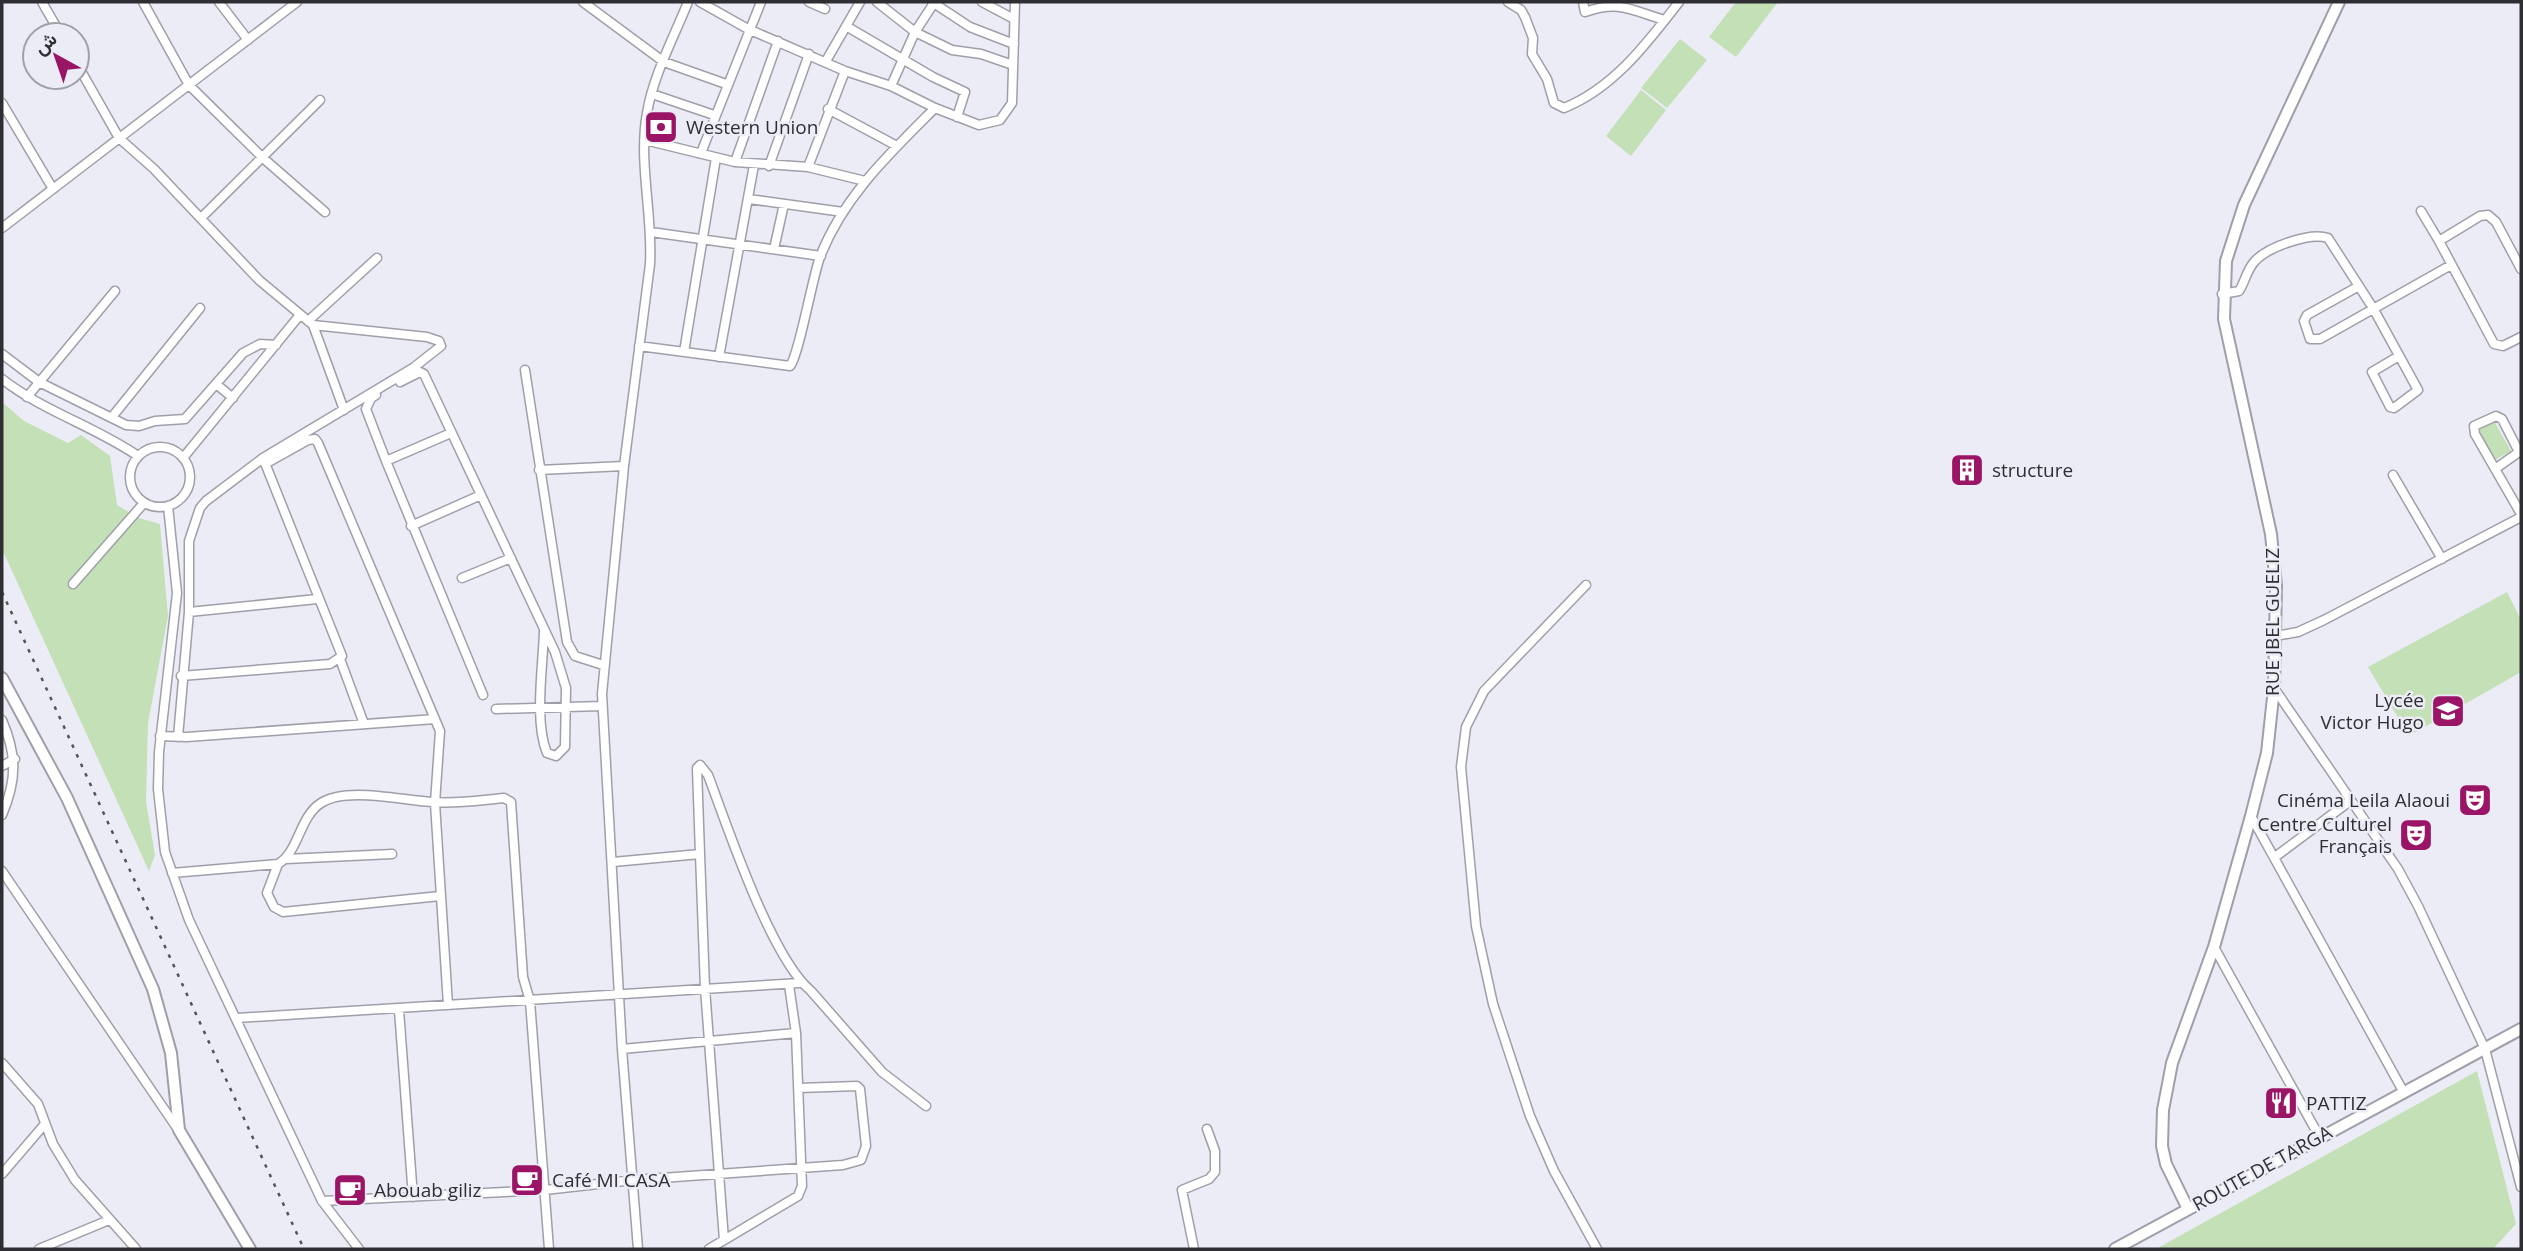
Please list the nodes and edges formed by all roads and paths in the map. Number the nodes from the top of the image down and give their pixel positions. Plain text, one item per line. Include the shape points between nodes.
1 (42, 2) edge
2 (143, 2) edge
3 (219, 2) edge
4 (297, 2) edge
5 (583, 2) edge
6 (688, 2) edge
7 (700, 2) edge
8 (761, 2) edge
9 (809, 2) edge
10 (860, 2) edge
11 (877, 2) edge
12 (982, 2) edge
13 (1015, 2) edge
14 (1508, 2) edge
15 (1583, 2) edge
16 (1679, 2) edge
17 (2339, 2) edge
18 (933, 3) edge
19 (825, 9) dead end
20 (1014, 19) junction
21 (1664, 20) junction
22 (53, 21) edge
23 (846, 26) junction
24 (748, 29) junction
25 (915, 32) junction
26 (248, 40) junction
27 (778, 41) junction
28 (1014, 44) junction
29 (809, 54) junction
30 (903, 60) junction
31 (826, 61) junction
32 (664, 62) junction
33 (1013, 65) junction
34 (845, 71) junction
35 (726, 84) junction
36 (189, 85) junction
37 (891, 86) junction
38 (91, 89) edge
39 (652, 94) junction
40 (320, 100) dead end
41 (2, 103) edge
42 (935, 108) junction
43 (828, 109) junction
44 (714, 115) junction
45 (957, 117) junction
46 (119, 138) junction
47 (645, 140) junction
48 (897, 146) junction
49 (701, 153) junction
50 (263, 158) junction
51 (716, 158) junction
52 (735, 162) junction
53 (754, 165) junction
54 (769, 166) junction
55 (807, 167) junction
56 (865, 181) junction
57 (53, 189) junction
58 (750, 199) junction
59 (783, 204) junction
60 (2421, 211) dead end
61 (325, 212) dead end
62 (844, 212) junction
63 (201, 218) junction
64 (2, 228) edge
65 (651, 232) junction
66 (704, 237) junction
67 (2439, 242) junction
68 (740, 244) junction
69 (774, 249) junction
70 (821, 256) junction
71 (377, 258) dead end
72 (2451, 265) junction
73 (2521, 269) edge
74 (2359, 286) junction
75 (115, 291) dead end
76 (2222, 294) junction
77 (200, 308) dead end
78 (2373, 308) junction
79 (299, 316) junction
80 (310, 323) junction
81 (2521, 337) edge
82 (276, 345) junction
83 (639, 346) junction
84 (684, 352) junction
85 (2, 354) edge
86 (2399, 356) junction
87 (719, 357) junction
88 (525, 370) dead end
89 (2, 379) edge
90 (38, 382) junction
91 (216, 384) junction
92 (27, 397) junction
93 (233, 398) junction
94 (344, 410) junction
95 (112, 417) junction
96 (451, 433) junction
97 (138, 456) junction
98 (183, 458) junction
99 (264, 461) junction
100 (386, 461) junction
101 (624, 466) junction
102 (2495, 469) junction
103 (540, 470) junction
104 (2393, 475) dead end
105 (481, 495) junction
106 (144, 503) junction
107 (169, 506) junction
108 (2521, 515) edge
109 (411, 526) junction
110 (512, 558) junction
111 (2442, 559) junction
112 (461, 578) dead end
113 (73, 584) dead end
114 (1586, 585) dead end
115 (317, 599) junction
116 (189, 612) junction
117 (544, 631) junction
118 (2274, 636) junction
119 (340, 659) junction
120 (603, 665) junction
121 (181, 676) junction
122 (2, 678) edge
123 (2274, 688) junction
124 (483, 695) dead end
125 (602, 706) junction
126 (564, 708) junction
127 (496, 709) dead end
128 (541, 709) junction
129 (435, 719) junction
130 (2, 720) edge
131 (364, 724) junction
132 (160, 736) junction
133 (178, 737) junction
134 (15, 759) junction
135 (2, 766) edge
136 (2350, 801) junction
137 (435, 803) junction
138 (2, 815) edge
139 (2251, 816) junction
140 (392, 854) dead end
141 (700, 854) junction
142 (2274, 857) junction
143 (282, 861) junction
144 (613, 862) junction
145 (2, 871) edge
146 (172, 873) junction
147 (440, 896) junction
148 (2214, 947) junction
149 (800, 983) junction
150 (789, 985) junction
151 (705, 988) junction
152 (621, 994) junction
153 (530, 1001) junction
154 (448, 1005) junction
155 (399, 1010) junction
156 (237, 1018) junction
157 (2521, 1028) edge
158 (796, 1033) junction
159 (708, 1041) junction
160 (622, 1049) junction
161 (2485, 1049) junction
162 (2, 1063) edge
163 (799, 1088) junction
164 (2403, 1091) junction
165 (926, 1106) dead end
166 (44, 1125) junction
167 (1207, 1129) dead end
168 (179, 1130) junction
169 (2319, 1136) junction
170 (2521, 1139) edge
171 (2510, 1142) junction
172 (2518, 1161) edge
173 (800, 1169) junction
174 (718, 1173) junction
175 (2, 1174) edge
176 (633, 1180) junction
177 (2521, 1187) edge
178 (545, 1189) junction
179 (413, 1197) junction
180 (322, 1201) junction
181 (2188, 1209) junction
182 (108, 1220) junction
183 (724, 1240) junction
184 (39, 1249) edge
185 (136, 1249) edge
186 (250, 1249) edge
187 (359, 1249) edge
188 (549, 1249) edge
189 (638, 1249) edge
190 (709, 1249) edge
191 (1194, 1249) edge
192 (1597, 1249) edge
193 (2115, 1249) edge

1 - 22 street
2 - 36 street
3 - 26 street
4 - 26 street
5 - 32 street
6 - 32 street
7 - 24 street
8 - 24 street
9 - 19 street
10 - 23 street
11 - 25 street
12 - 20 street
13 - 20 street
14 - 21 street via 1525,17 1532,54 1554,103 1564,108 1616,76
15 - 21 street via 1585,12 1612,5
16 - 21 street
17 - 76 street, RUE JBEL GUELIZ via 2233,232
18 - 25 street
18 - 28 street via 970,27
20 - 28 street
23 - 30 street
23 - 31 street
24 - 27 street
24 - 35 street
25 - 30 street
25 - 33 street via 953,50
26 - 36 street
27 - 29 street
27 - 52 street
28 - 33 street
29 - 31 street
29 - 54 street
30 - 37 street
30 - 45 street via 965,92
31 - 34 street
32 - 35 street
32 - 39 street
33 - 45 street via 1012,103 1000,121 979,125
34 - 37 street
34 - 43 street
35 - 44 street
36 - 46 street
36 - 50 street
37 - 42 street
38 - 46 street
39 - 44 street
39 - 47 street
40 - 50 street
41 - 57 street
42 - 45 street
42 - 48 street
43 - 48 street
43 - 55 street
44 - 49 street
46 - 57 street
46 - 63 street
47 - 49 street
47 - 65 street
48 - 56 street
49 - 51 street
50 - 61 street
50 - 63 street
51 - 52 street
51 - 66 street
52 - 53 street
53 - 54 street
53 - 58 street
54 - 55 street
55 - 56 street
56 - 62 street
57 - 64 street
58 - 59 street
58 - 68 street
59 - 62 street
59 - 69 street
60 - 67 street
62 - 70 street
63 - 79 street via 258,280
65 - 66 street
65 - 83 street
66 - 68 street
66 - 84 street
67 - 72 street
67 - 73 street via 2488,215
68 - 69 street
68 - 87 street
69 - 70 street
70 - 87 street via 792,365
71 - 80 street
72 - 78 street
72 - 81 street via 2494,344 2503,346
74 - 76 street via 2328,238 2319,235 2266,253 2250,267 2239,292
74 - 78 street
74 - 78 street via 2307,314 2304,321 2310,339 2320,339
75 - 90 street
76 - 118 street, RUE JBEL GUELIZ via 2271,534
77 - 95 street
78 - 86 street
79 - 80 street
79 - 82 street
80 - 94 street
80 - 94 street via 427,337 441,344 413,368
82 - 91 street via 248,349
82 - 93 street
83 - 84 street
83 - 101 street
84 - 87 street
85 - 90 street
86 - 86 street via 2418,392 2392,408 2372,372
88 - 103 street
89 - 92 street
90 - 92 street
90 - 95 street
91 - 93 street
91 - 95 street via 183,420 134,427
92 - 97 street
93 - 98 street
94 - 99 street
96 - 100 street
96 - 100 street via 424,374 417,373 371,398 366,410
96 - 105 street
97 - 98 street via 152,447 164,447
97 - 106 street via 130,481 134,494
98 - 107 street via 189,470 187,489
99 - 115 street
99 - 116 street via 216,491 200,508 188,541
99 - 129 street via 312,439 318,443
100 - 109 street
101 - 103 street
101 - 120 street
102 - 102 street via 2473,428 2496,416 2519,452
102 - 108 street
103 - 120 street via 567,642 575,656
104 - 111 street
105 - 109 street
105 - 110 street
106 - 107 street
106 - 113 street
107 - 132 street via 177,608
108 - 111 street
109 - 124 street
110 - 112 street
110 - 117 street
111 - 118 street via 2324,621
114 - 192 street via 1484,691 1466,727 1461,767 1476,926 1493,1004 1530,1116
115 - 116 street
115 - 119 street via 342,652
116 - 121 street
117 - 126 street via 562,670
117 - 128 street
118 - 123 street, RUE JBEL GUELIZ
119 - 121 street via 330,664
119 - 131 street
120 - 125 street
121 - 133 street
122 - 168 street via 66,798 153,989 171,1053
123 - 136 street
123 - 139 street, RUE JBEL GUELIZ via 2267,753
125 - 126 street
125 - 144 street
126 - 128 street
126 - 128 street via 565,747 556,756 544,746
127 - 128 street
129 - 131 street
129 - 137 street via 440,731
130 - 134 street
131 - 133 street
132 - 133 street
132 - 146 street via 158,789
134 - 135 street
134 - 138 street via 13,786
136 - 142 street
136 - 161 street via 2398,869
137 - 143 street via 375,797 324,801 300,828
137 - 147 street
137 - 153 street via 504,798 513,806 523,977
139 - 142 street
139 - 148 street, RUE JBEL GUELIZ
140 - 143 street
141 - 144 street
141 - 149 street via 700,765 772,932
141 - 151 street
142 - 164 street
143 - 146 street
143 - 147 street via 267,893 274,907 283,912
144 - 152 street
145 - 168 street
146 - 156 street via 189,920
147 - 154 street
148 - 169 street
148 - 181 street, RUE JBEL GUELIZ via 2172,1063 2163,1110 2166,1164
149 - 150 street
149 - 165 street via 882,1072
150 - 151 street
150 - 158 street
151 - 152 street
151 - 159 street
152 - 153 street
152 - 160 street
153 - 154 street
153 - 178 street
154 - 155 street
155 - 156 street
155 - 179 street
156 - 180 street
157 - 161 street, ROUTE DE TARGA
158 - 159 street
158 - 163 street
159 - 160 street
159 - 174 street
160 - 176 street
161 - 164 street, ROUTE DE TARGA
161 - 171 street
162 - 166 street via 32,1095
163 - 173 street
163 - 173 street via 856,1086 862,1093 866,1146 858,1161
164 - 169 street, ROUTE DE TARGA
166 - 175 street
166 - 182 street via 63,1163
167 - 191 street via 1215,1151 1215,1172 1182,1190
168 - 186 street
169 - 181 street, ROUTE DE TARGA
170 - 171 street
171 - 172 street
172 - 177 street
173 - 174 street
173 - 183 street via 798,1196
174 - 176 street
174 - 183 street
176 - 178 street
176 - 189 street
178 - 179 street
178 - 188 street
179 - 180 street
180 - 187 street
181 - 193 street, ROUTE DE TARGA
182 - 184 street
182 - 185 street
183 - 190 street

